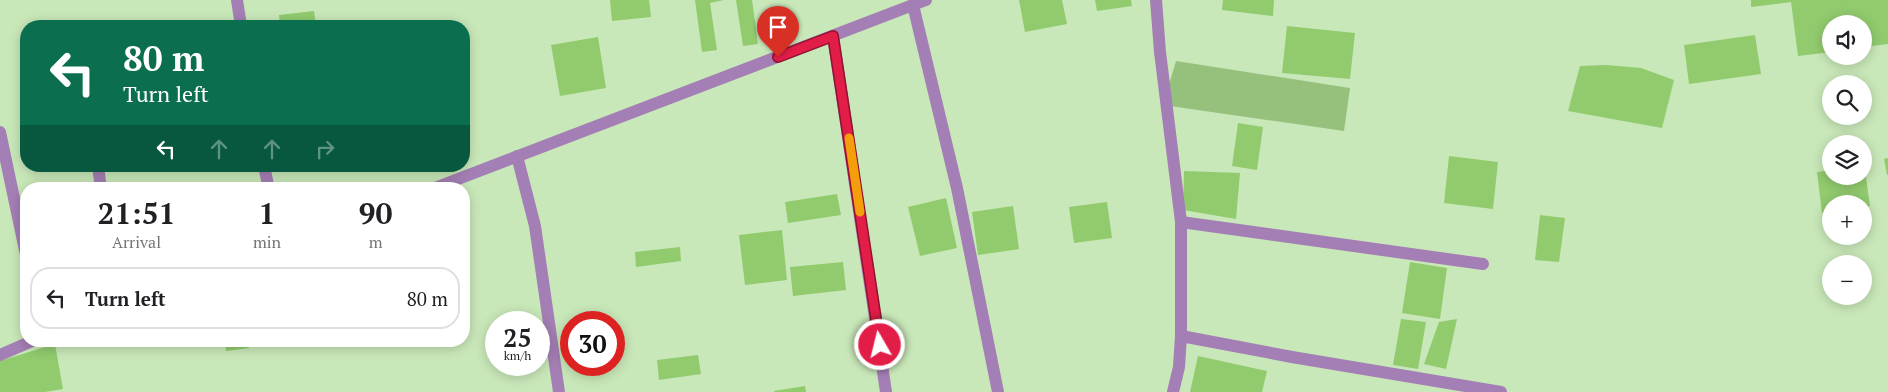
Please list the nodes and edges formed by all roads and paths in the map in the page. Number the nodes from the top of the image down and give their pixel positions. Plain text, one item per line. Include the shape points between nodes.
1 (237, 0) edge
2 (926, 0) edge
3 (1156, 0) edge
4 (913, 5) junction
5 (240, 20) edge
6 (833, 36) junction
7 (0, 132) edge
8 (517, 156) junction
9 (450, 182) edge
10 (1181, 222) junction
11 (20, 227) edge
12 (1483, 264) dead end
13 (1181, 336) junction
14 (20, 346) edge
15 (0, 355) edge
16 (559, 392) edge
17 (886, 392) edge
18 (998, 392) edge
19 (1173, 392) edge
20 (1501, 392) edge

1 - 5 street
2 - 4 street
3 - 10 street
4 - 6 street
4 - 18 street via 957,188
6 - 8 street
6 - 17 street
7 - 11 street
8 - 9 street
8 - 16 street via 535,226
10 - 12 street
10 - 13 street
13 - 19 street via 1179,368
13 - 20 street
14 - 15 street

